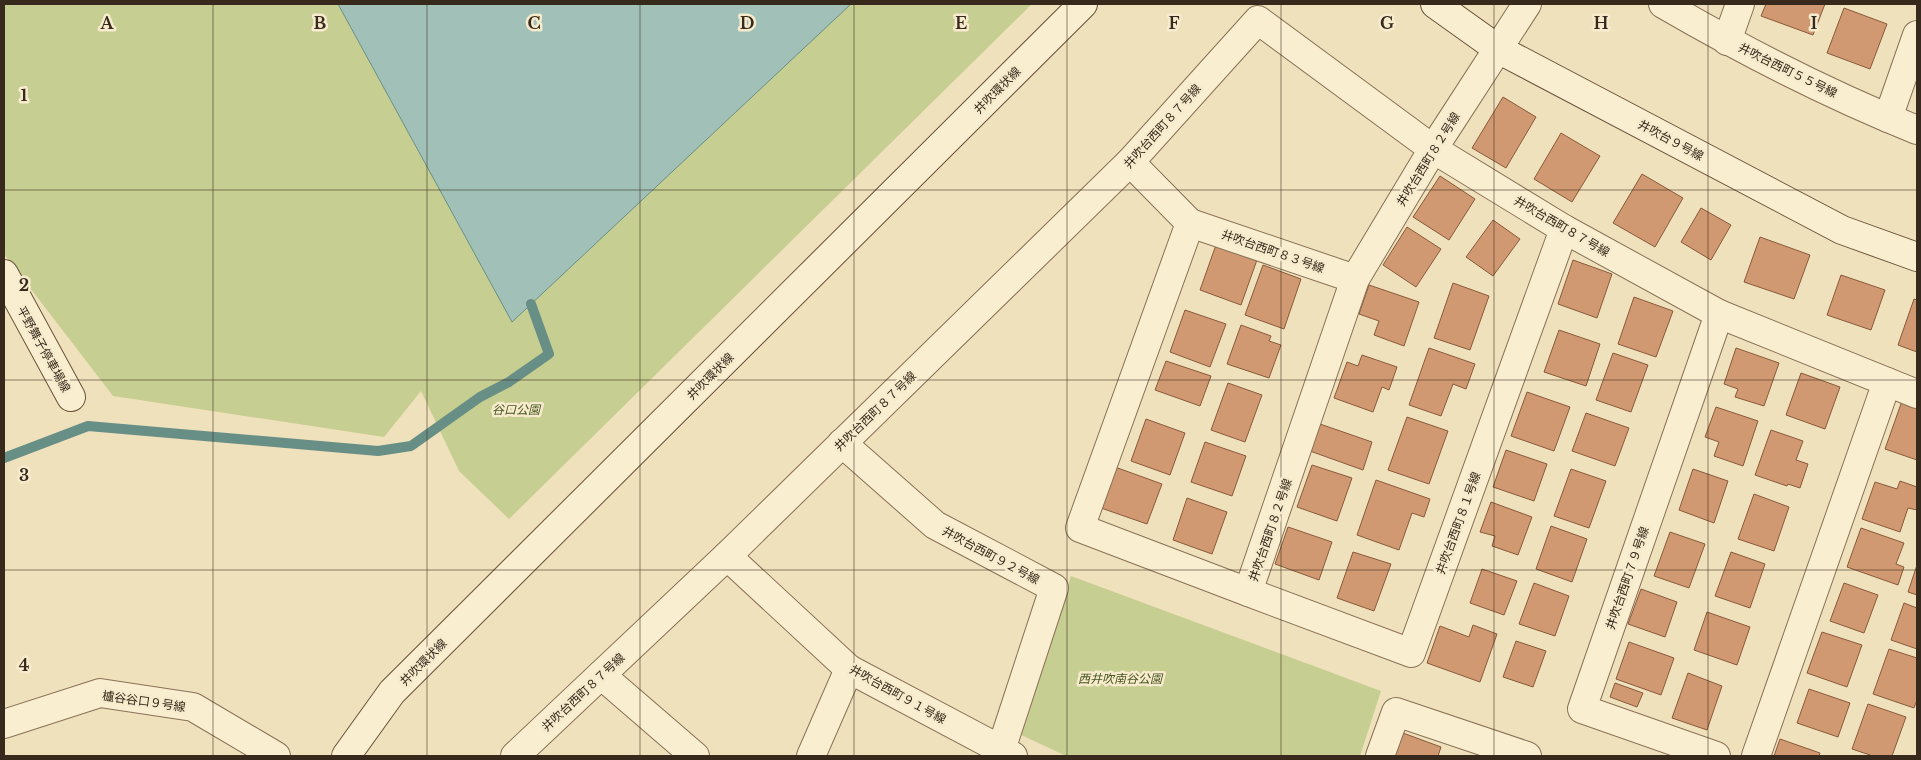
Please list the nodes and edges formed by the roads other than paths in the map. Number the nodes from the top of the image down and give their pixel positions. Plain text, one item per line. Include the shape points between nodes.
1 (1084, 4) edge
2 (1435, 4) edge
3 (1527, 4) edge
4 (1663, 4) edge
5 (1740, 4) edge
6 (1917, 35) edge
7 (1727, 41) junction
8 (1498, 49) junction
9 (1888, 118) junction
10 (1917, 130) edge
11 (1433, 149) junction
12 (1130, 162) junction
13 (1190, 223) junction
14 (1564, 229) junction
15 (1917, 257) edge
16 (4, 274) edge
17 (1355, 279) junction
18 (1719, 314) junction
19 (1886, 382) junction
20 (1917, 394) edge
21 (71, 397) dead end
22 (842, 443) junction
23 (727, 556) junction
24 (1248, 592) junction
25 (849, 669) junction
26 (601, 675) junction
27 (4, 724) edge
28 (1004, 754) edge
29 (276, 756) edge
30 (346, 756) edge
31 (515, 756) edge
32 (695, 756) edge
33 (811, 756) edge
34 (1380, 756) edge
35 (1527, 756) edge
36 (1716, 756) edge
37 (1756, 756) edge

1 - 30 street, 井吹環状線 via 392,692
2 - 8 street, 井吹台９号線
3 - 8 street, 井吹台西町８２号線
4 - 7 street, 井吹台西町５５号線
5 - 7 street
6 - 9 street
7 - 9 street, 井吹台西町５５号線
8 - 11 street, 井吹台西町８２号線
8 - 15 street, 井吹台９号線 via 1842,230
9 - 10 street, 井吹台西町５５号線
11 - 12 street, 井吹台西町８７号線 via 1258,20
11 - 14 street, 井吹台西町８７号線
11 - 17 street, 井吹台西町８２号線
12 - 13 street
12 - 22 street, 井吹台西町８７号線
13 - 17 street, 井吹台西町８３号線
13 - 24 street, 井吹台西町８２号線 via 1080,528
14 - 18 street, 井吹台西町８７号線
14 - 24 street, 井吹台西町８１号線 via 1411,653
16 - 21 street, 平野舞子停車場線
17 - 24 street, 井吹台西町８２号線
18 - 19 street, 井吹台西町８７号線
18 - 36 street, 井吹台西町７９号線 via 1582,709
19 - 20 street, 井吹台西町８７号線
19 - 37 street
22 - 23 street, 井吹台西町８７号線
22 - 28 street, 井吹台西町９２号線 via 935,525 1054,588
23 - 25 street, 井吹台西町９１号線
23 - 26 street, 井吹台西町８７号線
25 - 28 street, 井吹台西町９１号線
25 - 33 street
26 - 31 street, 井吹台西町８７号線
26 - 32 street
27 - 29 street, 櫨谷谷口９号線 via 100,693 192,707
34 - 35 street via 1396,712

